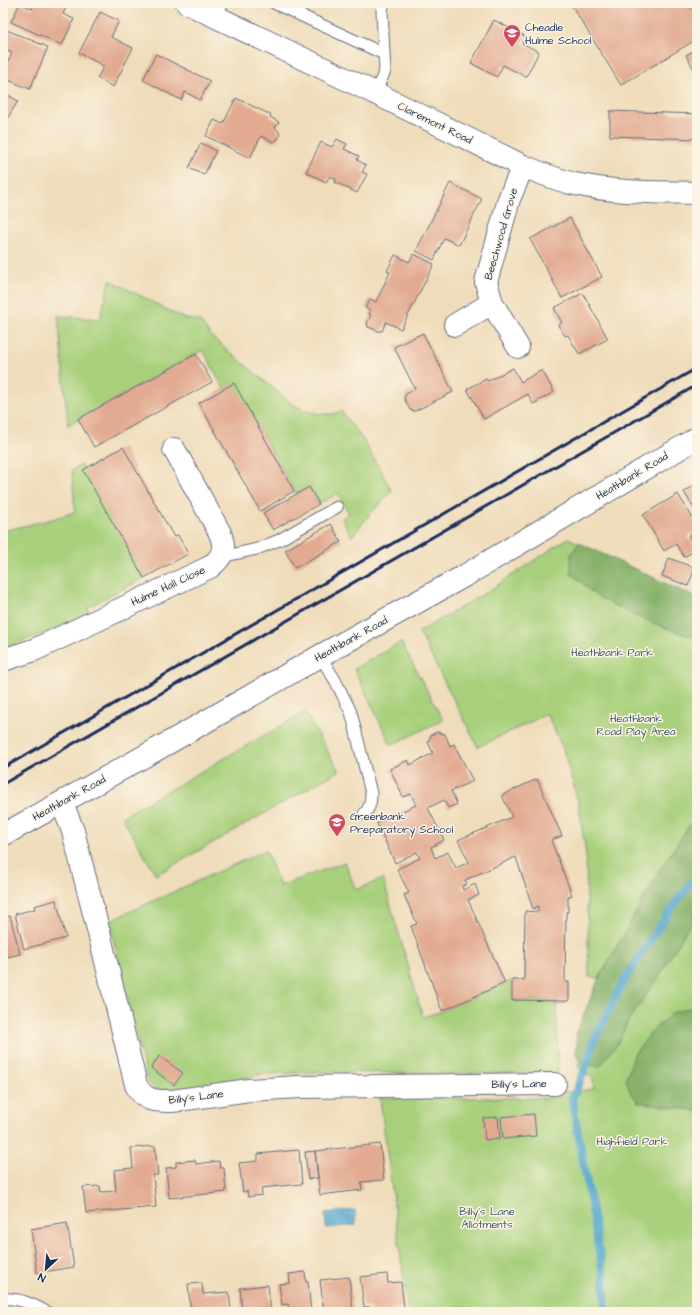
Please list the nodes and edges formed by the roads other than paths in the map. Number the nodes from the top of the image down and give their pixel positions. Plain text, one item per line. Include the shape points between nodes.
1 (187, 3) edge
2 (274, 3) edge
3 (384, 3) edge
4 (220, 10) edge
5 (384, 54) junction
6 (375, 93) junction
7 (523, 166) junction
8 (697, 192) edge
9 (492, 303) junction
10 (455, 325) dead end
11 (518, 347) dead end
12 (697, 438) edge
13 (174, 448) dead end
14 (337, 507) dead end
15 (221, 557) junction
16 (320, 656) junction
17 (3, 660) edge
18 (62, 803) junction
19 (364, 814) dead end
20 (3, 835) edge
21 (555, 1084) dead end
22 (3, 1299) edge
23 (47, 1312) edge

1 - 4 street, Claremont Road
2 - 5 lane
3 - 5 lane
4 - 6 street, Claremont Road
5 - 6 lane via 385,71
6 - 7 street, Claremont Road
7 - 8 street, Claremont Road via 576,184 598,188
7 - 9 street, Beechwood Grove via 509,199 486,282
9 - 10 street
9 - 11 street, Beechwood Grove
12 - 16 street, Heathbank Road via 466,575
13 - 15 street via 220,533 224,543
14 - 15 lane via 279,540 257,549
15 - 17 street, Hulme Hall Close via 210,567 34,650
16 - 18 street, Heathbank Road
16 - 19 lane via 351,712 371,793 369,808
18 - 20 street, Heathbank Road
18 - 21 street, Billy's Lane via 73,831 89,891 136,1085 140,1093 148,1099 172,1101 249,1090 299,1087
22 - 23 lane via 10,1298 32,1304

